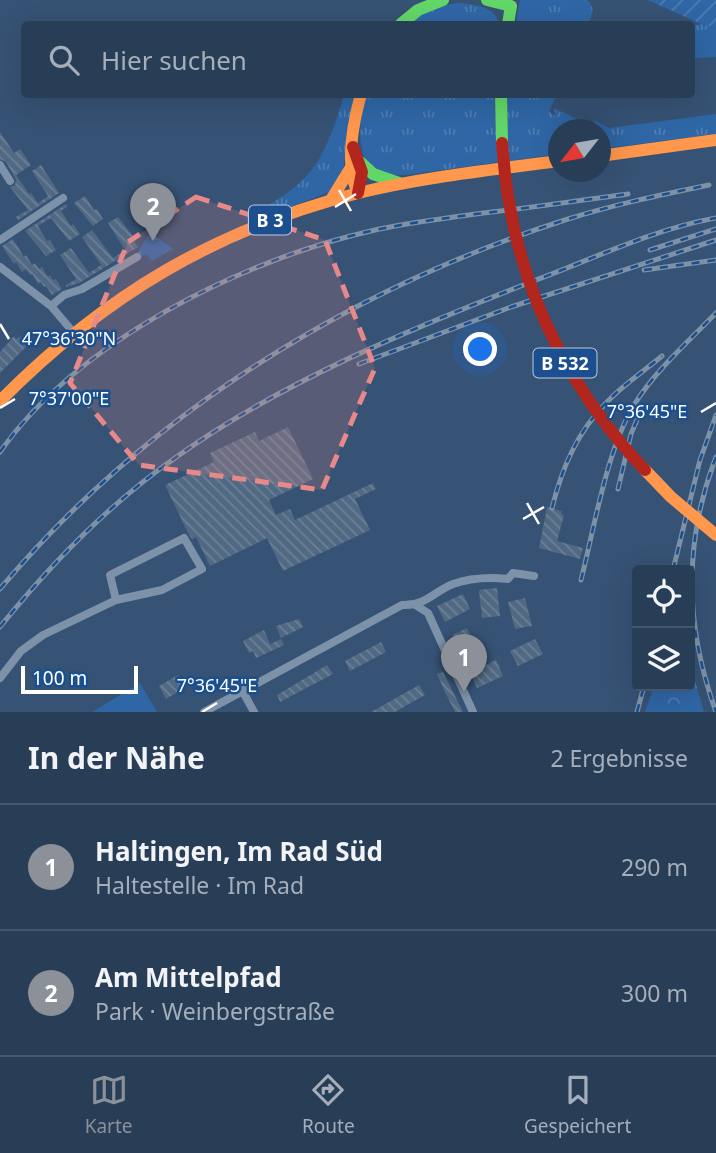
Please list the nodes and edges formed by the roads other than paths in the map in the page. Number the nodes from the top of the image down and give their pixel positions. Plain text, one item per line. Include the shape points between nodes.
1 (443, 0) edge
2 (487, 0) edge
3 (405, 21) edge
4 (508, 21) edge
5 (360, 98) edge
6 (501, 98) edge
7 (716, 140) edge
8 (611, 154) edge
9 (548, 162) edge
10 (0, 165) edge
11 (355, 165) junction
12 (10, 181) dead end
13 (400, 184) junction
14 (358, 193) junction
15 (63, 198) dead end
16 (331, 200) junction
17 (0, 240) edge
18 (137, 257) dead end
19 (0, 267) edge
20 (51, 306) junction
21 (74, 332) junction
22 (0, 401) edge
23 (716, 535) edge
24 (534, 576) dead end
25 (117, 600) junction
26 (417, 606) junction
27 (0, 678) edge
28 (242, 691) junction
29 (204, 712) edge
30 (254, 712) edge
31 (473, 712) edge

1 - 3 main road
2 - 4 main road via 511,6
5 - 11 main road via 354,123
6 - 23 main road, B 532, bridge via 509,202 522,262 565,362 637,464
7 - 8 main road
9 - 13 main road, B 3
10 - 12 street
11 - 13 main road
11 - 14 main road via 363,180
11 - 16 main road
13 - 14 main road, B 3
14 - 16 main road, B 3
15 - 17 street
16 - 21 main road, B 3 via 258,225 170,267
18 - 20 street
19 - 20 street
20 - 21 street
21 - 22 main road, B 3
24 - 26 street via 513,573 508,579 489,577 453,584
25 - 25 street via 162,590 202,569 184,538 110,575
25 - 27 street via 33,641
26 - 28 street via 402,605
26 - 31 street via 428,613
28 - 29 street
28 - 30 street

